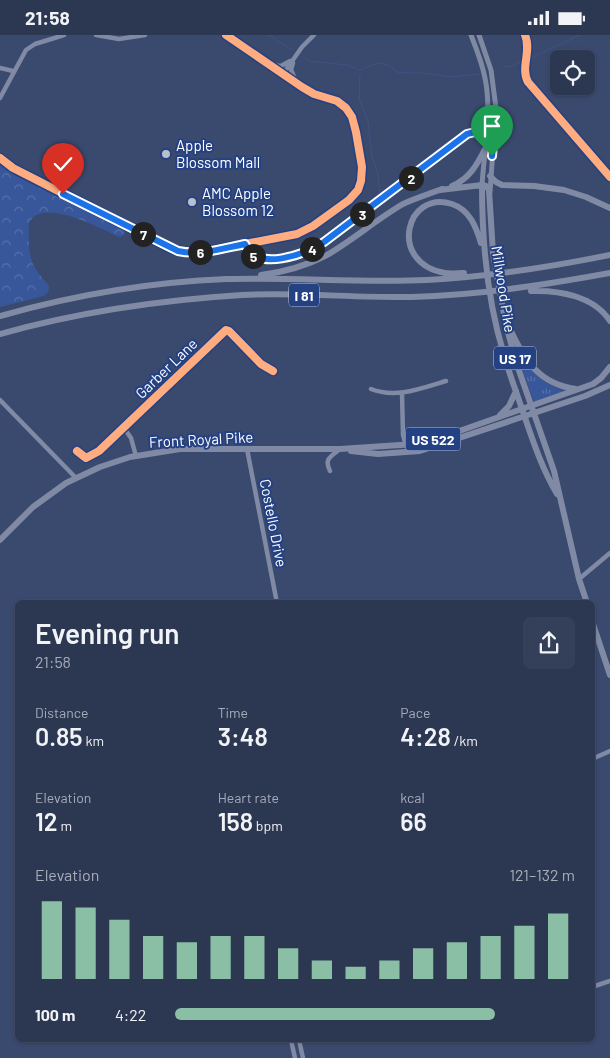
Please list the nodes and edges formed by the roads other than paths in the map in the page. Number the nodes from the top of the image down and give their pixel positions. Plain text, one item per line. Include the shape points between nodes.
1 (64, 35) edge
2 (96, 35) edge
3 (145, 35) edge
4 (314, 35) edge
5 (470, 35) edge
6 (478, 35) edge
7 (525, 35) edge
8 (229, 36) edge
9 (296, 55) junction
10 (270, 65) junction
11 (0, 68) edge
12 (13, 71) junction
13 (283, 75) junction
14 (297, 84) junction
15 (0, 98) edge
16 (486, 133) junction
17 (494, 133) junction
18 (485, 149) junction
19 (0, 158) edge
20 (490, 176) junction
21 (610, 177) edge
22 (482, 185) junction
23 (440, 190) junction
24 (490, 195) junction
25 (610, 208) edge
26 (245, 244) junction
27 (610, 255) edge
28 (485, 260) junction
29 (610, 273) edge
30 (482, 275) junction
31 (228, 279) junction
32 (475, 293) junction
33 (0, 316) edge
34 (505, 317) junction
35 (610, 321) edge
36 (0, 334) edge
37 (610, 367) edge
38 (273, 371) dead end
39 (446, 381) dead end
40 (610, 385) edge
41 (371, 389) dead end
42 (578, 390) junction
43 (516, 391) junction
44 (402, 393) junction
45 (0, 399) edge
46 (531, 406) junction
47 (522, 409) junction
48 (534, 413) junction
49 (525, 416) junction
50 (499, 417) junction
51 (124, 428) junction
52 (405, 445) junction
53 (247, 449) junction
54 (340, 449) junction
55 (77, 451) dead end
56 (410, 453) junction
57 (136, 455) junction
58 (330, 471) dead end
59 (76, 477) junction
60 (559, 498) junction
61 (0, 540) edge
62 (610, 553) edge
63 (579, 579) junction
64 (276, 600) edge
65 (586, 600) edge
66 (595, 630) edge
67 (610, 675) edge
68 (610, 751) edge
69 (595, 758) edge
70 (610, 981) edge
71 (595, 986) edge
72 (291, 1042) edge
73 (299, 1042) edge
74 (295, 1058) edge
75 (302, 1058) edge

1 - 12 street via 28,47
2 - 3 street via 119,39
4 - 9 street
5 - 16 main road, US 17 via 480,58 486,85
6 - 17 main road, US 17 via 493,80
7 - 21 street via 528,47 525,75 528,82
8 - 10 street
9 - 10 street via 283,66
9 - 13 street
9 - 14 street via 291,70
10 - 13 street
11 - 12 street
12 - 15 street
13 - 14 street
14 - 26 street via 314,94 337,101 349,111 362,167 360,186 350,200 306,230
16 - 17 street
16 - 18 main road, Millwood Pike / US 17
16 - 26 street via 475,132 464,137 312,249 268,259 254,257
17 - 20 main road, Millwood Pike / US 17
18 - 22 main road, Millwood Pike / US 17
18 - 23 highway via 468,175 456,185
19 - 26 street via 18,171 178,251 204,252
20 - 24 main road, Millwood Pike / US 17
20 - 25 highway via 498,184 564,190
22 - 23 highway
22 - 24 highway via 488,187
22 - 28 highway, Millwood Pike / US 17
23 - 31 highway via 403,205 333,251 308,263 281,272
24 - 34 highway, Millwood Pike / US 17 via 494,259
27 - 30 highway, I 81 via 544,268
28 - 30 highway via 475,225 467,213 456,206 444,202 432,204 421,209 411,223 409,243 424,265 446,273
28 - 43 highway, Millwood Pike / US 17 via 503,353
29 - 32 highway, I 81
30 - 31 highway, I 81 via 402,280
31 - 33 highway, I 81 via 106,292
32 - 35 highway via 535,291 567,294 595,306
32 - 36 highway, I 81 via 410,297 244,295 192,299 102,311
34 - 42 highway via 522,354 539,373 556,385
34 - 46 highway, Millwood Pike / US 17
37 - 42 highway, Front Royal Pike via 597,381
38 - 51 street, Garber Lane via 261,364 226,330
39 - 44 street
40 - 48 highway, Front Royal Pike
41 - 44 street
42 - 46 highway, Front Royal Pike
43 - 47 highway, Millwood Pike / US 17
43 - 50 highway
44 - 52 street
45 - 59 street
46 - 47 highway, Front Royal Pike
46 - 48 highway, Millwood Pike / US 17
47 - 49 highway, Millwood Pike / US 17
47 - 50 highway, Front Royal Pike / US 522
48 - 49 highway, Front Royal Pike / US 522
48 - 60 highway, Millwood Pike / US 17 via 554,471
49 - 56 highway, Front Royal Pike / US 522
49 - 60 highway, Millwood Pike / US 17 via 542,466
50 - 52 highway, Front Royal Pike / US 522 via 436,439
51 - 55 street, Garber Lane via 88,457
51 - 57 street
52 - 54 highway, Front Royal Pike / US 522
52 - 56 street
53 - 54 highway, Front Royal Pike / US 522
53 - 57 highway, Front Royal Pike / US 522 via 180,449
53 - 64 street, Costello Drive
54 - 56 highway, Front Royal Pike / US 522 via 378,454
54 - 58 street via 328,461
57 - 59 highway, Front Royal Pike / US 522
59 - 61 highway, Front Royal Pike / US 522 via 33,507
60 - 63 highway, Millwood Pike / US 17
62 - 63 street
63 - 65 highway, Millwood Pike / US 17
66 - 67 highway
68 - 69 street
70 - 71 street
72 - 74 street
73 - 75 street

